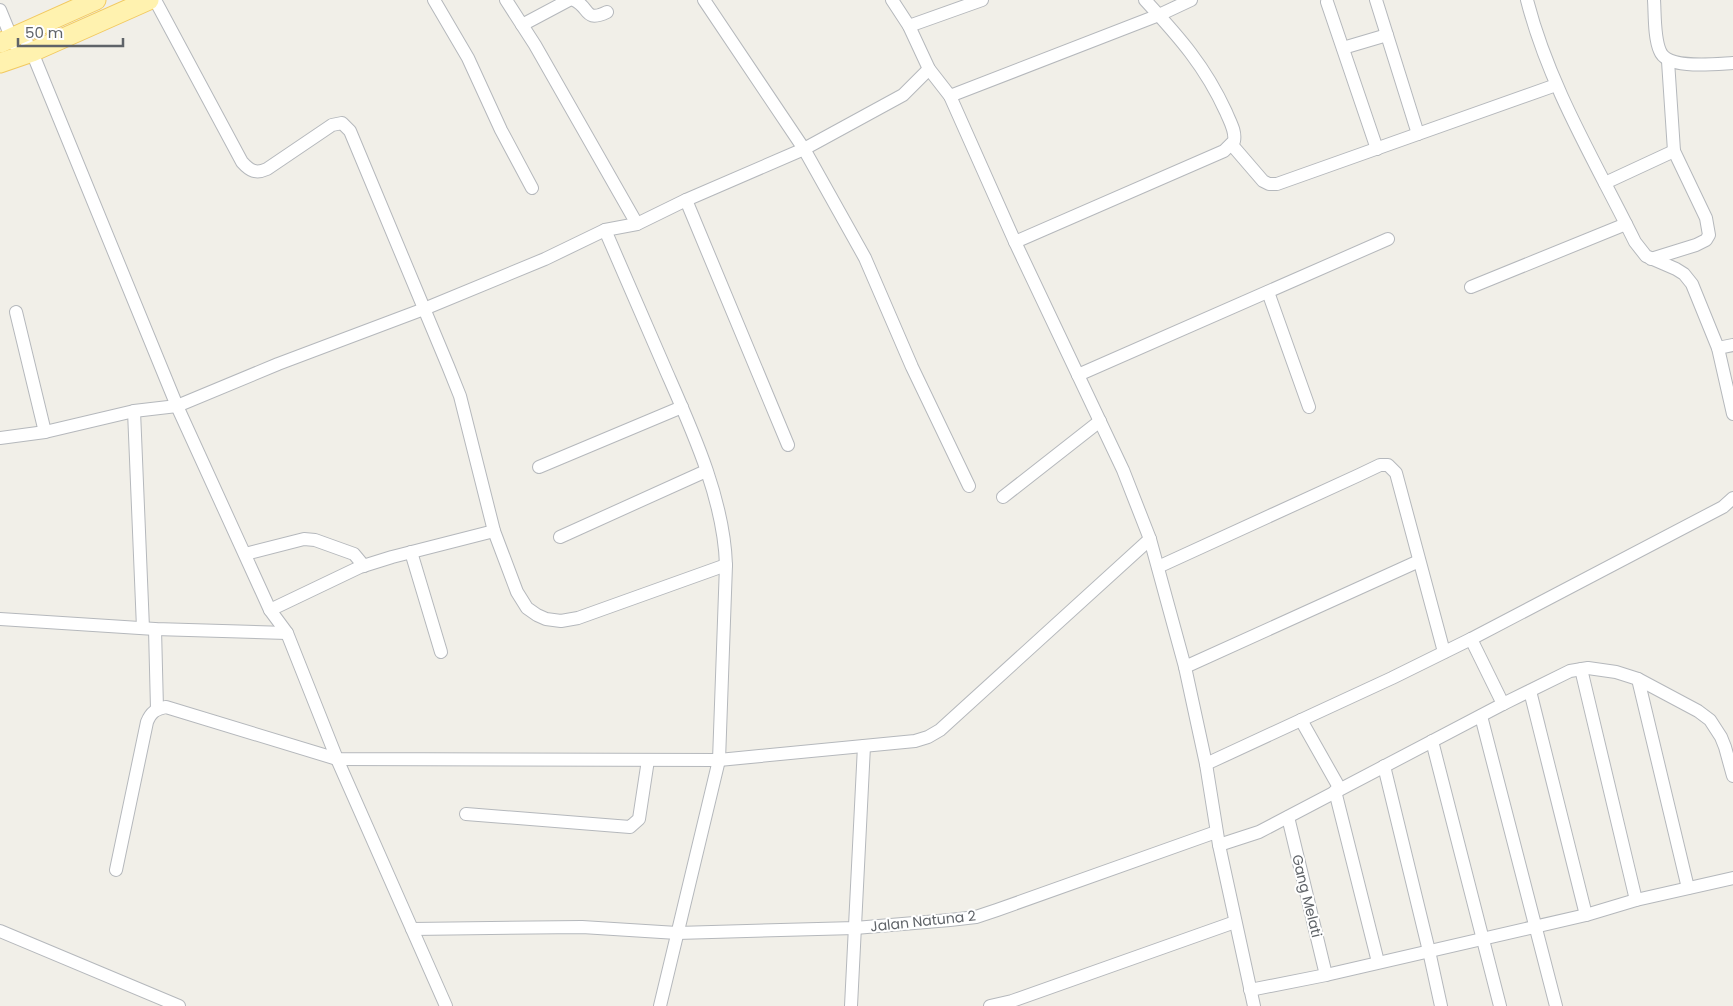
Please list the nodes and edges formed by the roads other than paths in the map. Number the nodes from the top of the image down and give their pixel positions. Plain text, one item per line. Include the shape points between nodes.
1 (96, 0) edge
2 (149, 0) edge
3 (155, 0) edge
4 (434, 0) edge
5 (506, 0) edge
6 (569, 0) edge
7 (574, 0) edge
8 (704, 0) edge
9 (892, 0) edge
10 (982, 0) edge
11 (1145, 0) edge
12 (1191, 0) edge
13 (1376, 0) edge
14 (1526, 0) edge
15 (1654, 0) edge
16 (1327, 2) dead end
17 (0, 10) edge
18 (607, 12) dead end
19 (1159, 15) junction
20 (522, 24) junction
21 (909, 26) junction
22 (1387, 35) junction
23 (11, 38) edge
24 (1343, 48) junction
25 (25, 54) junction
26 (1668, 61) junction
27 (0, 63) edge
28 (1733, 63) edge
29 (929, 69) junction
30 (1556, 85) junction
31 (950, 96) junction
32 (1418, 134) junction
33 (1232, 146) junction
34 (804, 148) junction
35 (1377, 149) junction
36 (1674, 151) junction
37 (1605, 183) junction
38 (532, 188) dead end
39 (686, 200) junction
40 (637, 224) junction
41 (1626, 224) junction
42 (605, 230) junction
43 (1388, 239) dead end
44 (1015, 242) junction
45 (1651, 259) junction
46 (1471, 287) dead end
47 (1268, 292) junction
48 (424, 309) junction
49 (16, 312) dead end
50 (1733, 345) edge
51 (1718, 348) junction
52 (1078, 375) junction
53 (177, 406) junction
54 (682, 407) junction
55 (1309, 407) dead end
56 (134, 412) junction
57 (1733, 414) edge
58 (1100, 420) junction
59 (45, 432) junction
60 (0, 438) edge
61 (788, 446) dead end
62 (539, 467) dead end
63 (706, 471) junction
64 (969, 486) dead end
65 (1003, 497) dead end
66 (1733, 498) edge
67 (494, 531) junction
68 (560, 537) dead end
69 (1150, 539) junction
70 (411, 552) junction
71 (245, 554) junction
72 (1419, 561) junction
73 (726, 565) junction
74 (364, 566) junction
75 (1158, 567) junction
76 (270, 610) junction
77 (0, 619) edge
78 (149, 628) junction
79 (287, 633) junction
80 (1471, 639) junction
81 (441, 652) dead end
82 (1444, 652) junction
83 (1185, 667) junction
84 (1581, 669) junction
85 (1638, 679) junction
86 (1530, 691) junction
87 (1503, 704) junction
88 (158, 709) junction
89 (1481, 716) junction
90 (1301, 720) junction
91 (1432, 741) junction
92 (864, 746) junction
93 (337, 759) junction
94 (648, 760) junction
95 (719, 760) junction
96 (1206, 764) junction
97 (1384, 766) junction
98 (1733, 776) edge
99 (1337, 790) junction
100 (466, 814) dead end
101 (1288, 817) junction
102 (1218, 839) junction
103 (116, 870) dead end
104 (1733, 878) edge
105 (1688, 888) junction
106 (1636, 900) junction
107 (1586, 915) junction
108 (1236, 922) junction
109 (1534, 926) junction
110 (855, 928) junction
111 (412, 929) junction
112 (0, 931) edge
113 (676, 933) junction
114 (1483, 938) junction
115 (1429, 951) junction
116 (1378, 962) junction
117 (1326, 975) junction
118 (1250, 990) junction
119 (1012, 1003) edge
120 (179, 1006) edge
121 (446, 1006) edge
122 (660, 1006) edge
123 (851, 1006) edge
124 (990, 1006) edge
125 (1254, 1006) edge
126 (1440, 1006) edge
127 (1500, 1006) edge
128 (1556, 1006) edge

1 - 23 main road
2 - 25 main road
3 - 48 street via 242,162 249,169 258,172 267,169 332,125 342,123 348,128
4 - 38 street via 468,58
5 - 20 street
6 - 20 street
7 - 18 street via 590,16
8 - 34 street
9 - 21 street
10 - 21 street
11 - 19 street
12 - 19 street
13 - 22 street
14 - 30 street
15 - 26 street via 1658,46
16 - 24 street
17 - 23 street
19 - 31 street
19 - 33 street via 1214,86 1234,133
20 - 40 street
21 - 29 street
22 - 24 street
22 - 32 street
23 - 25 street
24 - 35 street
25 - 27 main road
25 - 53 street
26 - 28 street
26 - 36 street
29 - 31 street
29 - 34 street via 903,95
30 - 32 street
30 - 37 street
31 - 44 street
32 - 35 street
33 - 35 street via 1266,184 1272,185
33 - 44 street
34 - 39 street
34 - 64 street via 865,258
36 - 37 street
36 - 45 street via 1706,218 1709,235 1696,245
37 - 41 street
39 - 40 street
39 - 61 street
40 - 42 street
41 - 45 street via 1640,250
41 - 46 street
42 - 48 street via 545,259
42 - 54 street
43 - 47 street
44 - 52 street
45 - 51 street via 1676,269 1688,278
47 - 52 street
47 - 55 street
48 - 53 street
48 - 67 street via 460,396
49 - 59 street
50 - 51 street
51 - 57 street
52 - 58 street
53 - 56 street
53 - 71 street
54 - 62 street
54 - 63 street
56 - 59 street
56 - 78 street
58 - 65 street
58 - 69 street
59 - 60 street
63 - 68 street
63 - 73 street via 726,544
66 - 80 street via 1723,507
67 - 70 street
67 - 73 street via 521,600 537,615 553,620 578,618
69 - 75 street
69 - 92 street via 940,730 923,739
70 - 74 street
70 - 81 street
71 - 74 street via 304,539 314,540 354,554
71 - 76 street
72 - 75 street via 1396,473 1384,465
72 - 82 street
72 - 83 street
73 - 95 street
74 - 76 street
75 - 83 street
76 - 79 street
77 - 78 street
78 - 79 street
78 - 88 street
79 - 93 street
80 - 82 street
80 - 87 street
82 - 90 street
83 - 96 street
84 - 85 street via 1597,668
84 - 86 street, Jalan Natuna 2 via 1570,671
84 - 106 street
85 - 98 street via 1710,720 1726,747
85 - 105 street
86 - 87 street, Jalan Natuna 2
86 - 107 street
87 - 89 street, Jalan Natuna 2
88 - 93 street via 166,707
88 - 103 street via 150,714 147,722
89 - 91 street, Jalan Natuna 2
89 - 109 street
90 - 96 street
90 - 99 street
91 - 97 street, Jalan Natuna 2
91 - 114 street
92 - 95 street
92 - 110 street
93 - 94 street
93 - 111 street
94 - 95 street
94 - 100 street via 639,819 630,827
95 - 113 street
96 - 102 street
97 - 99 street, Jalan Natuna 2
97 - 115 street
99 - 101 street, Jalan Natuna 2
99 - 116 street
101 - 102 street, Jalan Natuna 2 via 1259,832
101 - 117 street, Gang Melati
102 - 108 street
102 - 110 street, Jalan Natuna 2 via 976,917
104 - 105 street
105 - 106 street
106 - 107 street
107 - 109 street
108 - 118 street
108 - 119 street
109 - 114 street
109 - 128 street
110 - 113 street, Jalan Natuna 2
110 - 123 street
111 - 113 street, Jalan Natuna 2 via 582,927
111 - 121 street
112 - 120 street
113 - 122 street
114 - 115 street
114 - 127 street
115 - 116 street
115 - 126 street
116 - 117 street
117 - 118 street
118 - 125 street
119 - 124 street

